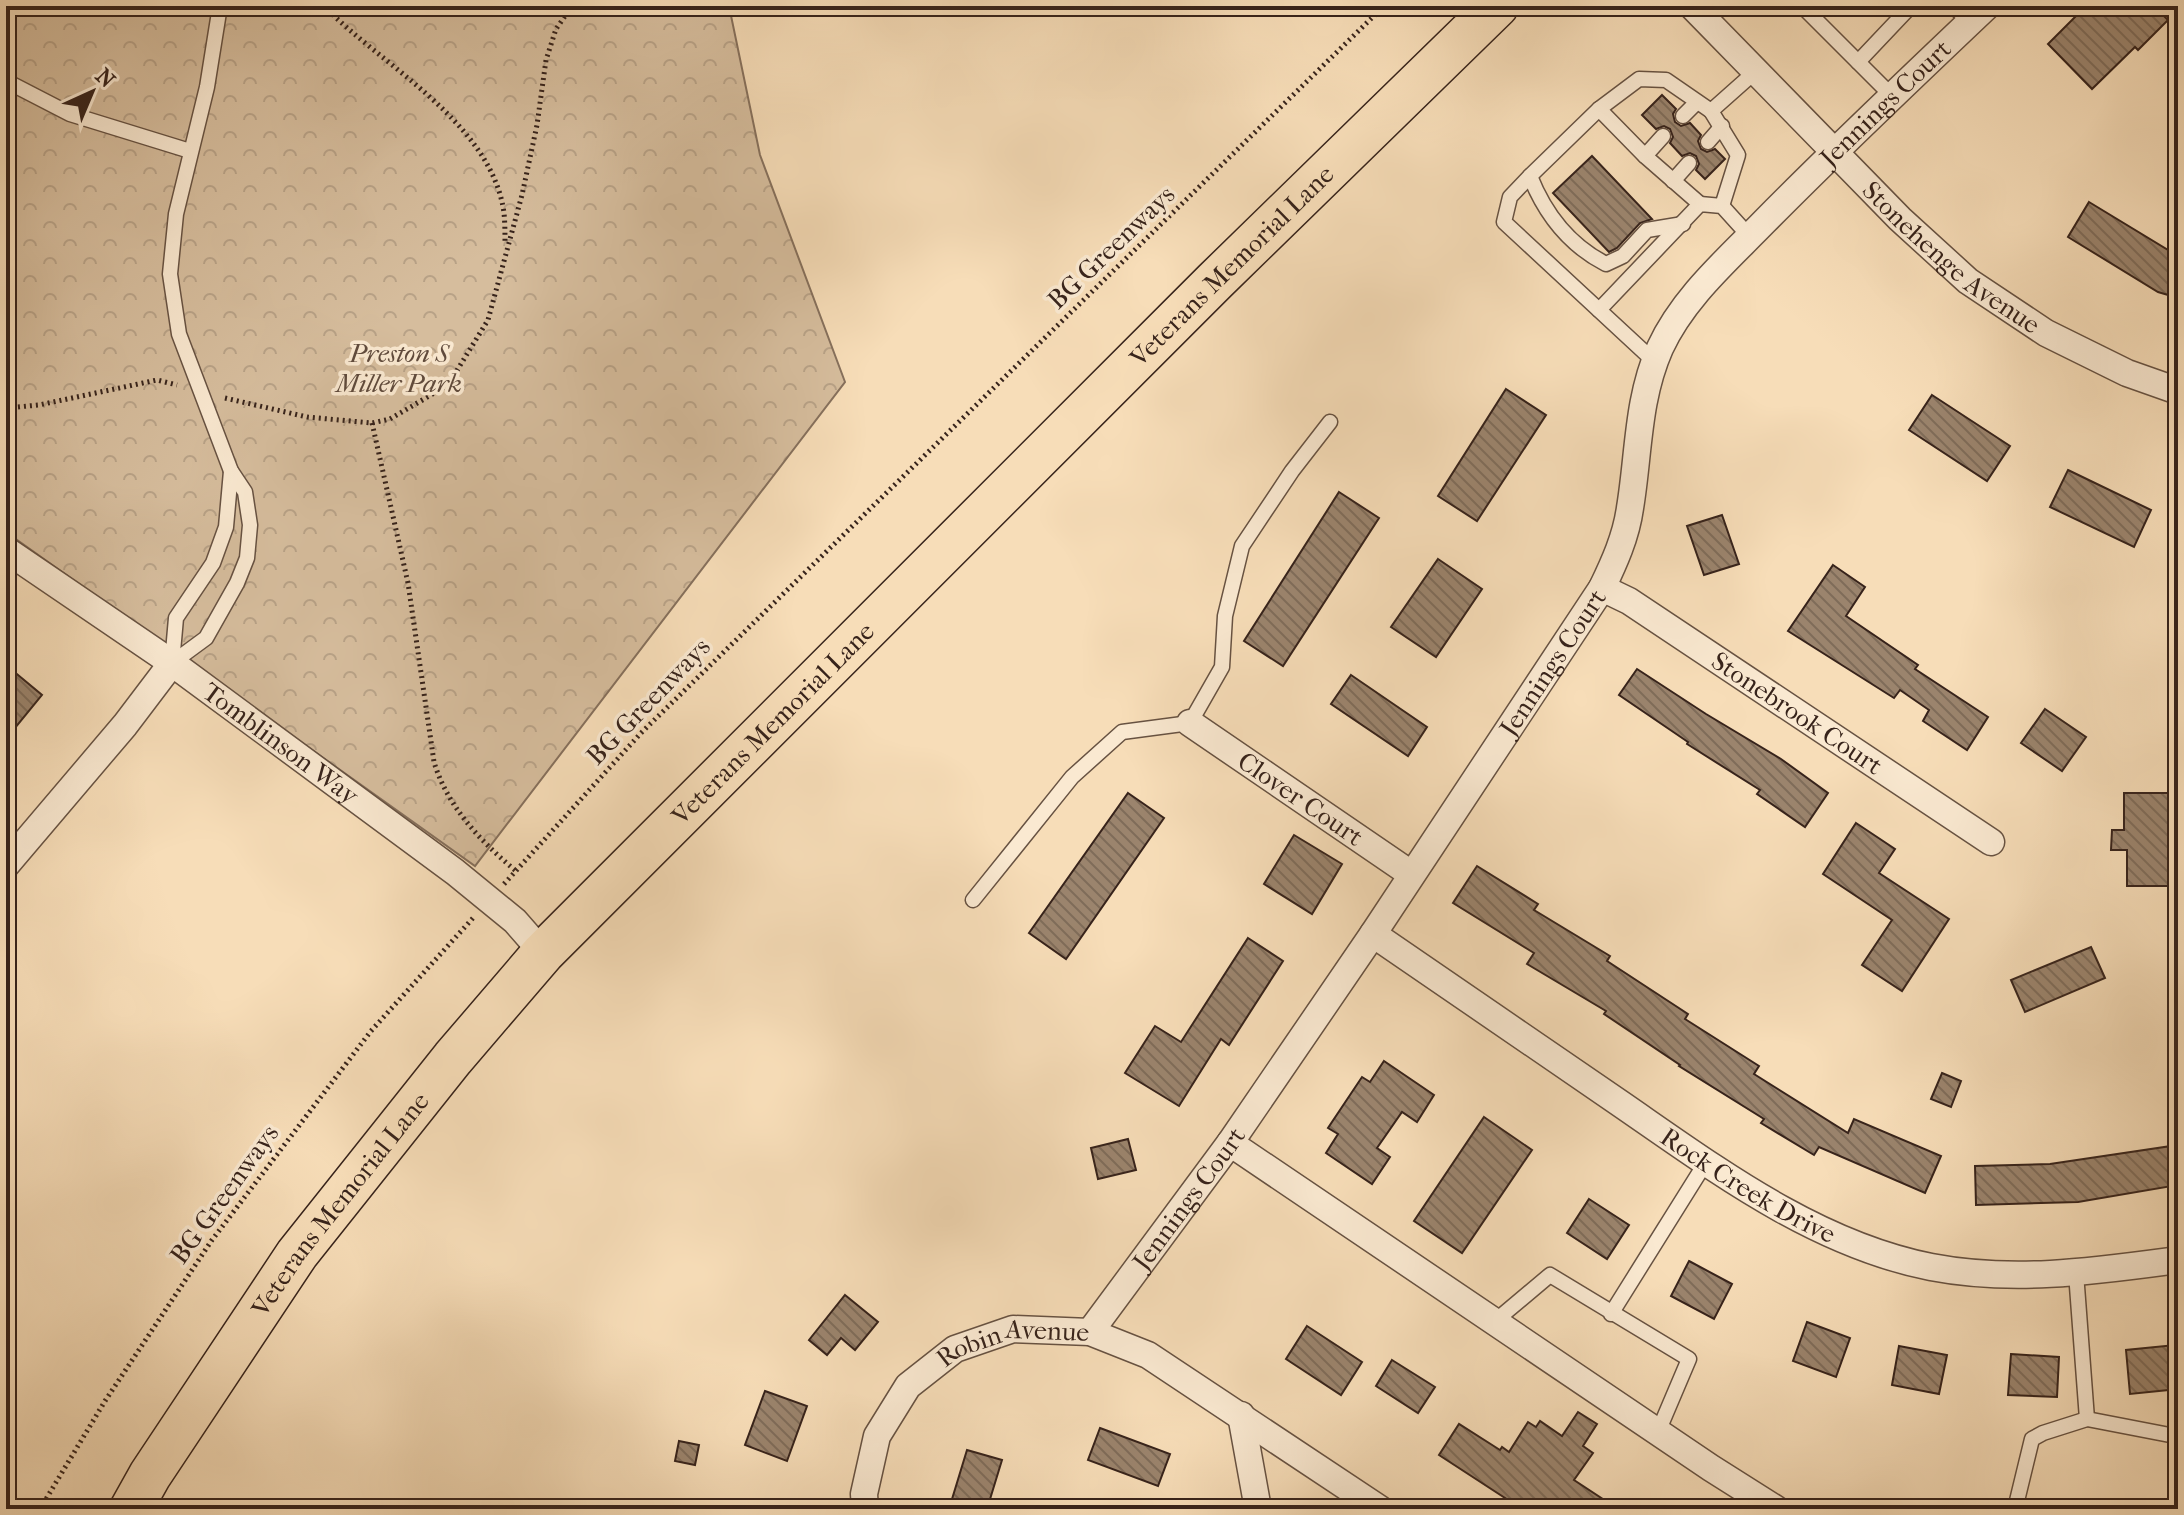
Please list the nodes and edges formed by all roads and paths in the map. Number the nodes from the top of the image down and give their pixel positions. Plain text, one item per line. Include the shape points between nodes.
1 (220, 6) edge
2 (324, 6) edge
3 (572, 6) edge
4 (1384, 6) edge
5 (1497, 6) edge
6 (1692, 6) edge
7 (1802, 6) edge
8 (1911, 6) edge
9 (1970, 11) edge
10 (1858, 62) junction
11 (1756, 71) junction
12 (6, 81) edge
13 (1892, 96) junction
14 (1697, 102) junction
15 (1599, 109) junction
16 (1711, 111) junction
17 (1683, 116) dead end
18 (1722, 126) junction
19 (1663, 136) dead end
20 (1708, 142) dead end
21 (190, 151) junction
22 (1833, 151) junction
23 (1645, 156) junction
24 (1689, 163) dead end
25 (1530, 176) junction
26 (1673, 181) junction
27 (1700, 204) junction
28 (1722, 206) junction
29 (1683, 224) junction
30 (1750, 237) junction
31 (506, 249) junction
32 (1599, 310) junction
33 (1655, 362) junction
34 (201, 391) junction
35 (2178, 391) edge
36 (6, 408) edge
37 (1330, 422) dead end
38 (372, 423) junction
39 (231, 471) junction
40 (6, 550) edge
41 (1602, 588) junction
42 (172, 663) junction
43 (1190, 723) junction
44 (1991, 842) dead end
45 (6, 865) edge
46 (516, 871) junction
47 (1411, 874) junction
48 (489, 900) junction
49 (973, 900) dead end
50 (1373, 934) junction
51 (543, 953) junction
52 (1230, 1143) junction
53 (1706, 1162) junction
54 (2178, 1260) edge
55 (2076, 1273) junction
56 (1611, 1314) junction
57 (1494, 1322) junction
58 (1090, 1332) junction
59 (1241, 1415) junction
60 (2087, 1419) junction
61 (1658, 1432) junction
62 (2178, 1477) edge
63 (40, 1509) edge
64 (131, 1509) edge
65 (865, 1509) edge
66 (1258, 1509) edge
67 (1380, 1509) edge
68 (1776, 1509) edge
69 (2015, 1509) edge

1 - 21 lane
2 - 31 path via 450,116 473,144 492,174 504,211
3 - 31 path via 556,29 546,60 537,125
4 - 46 path, BG Greenways via 641,733
5 - 51 main road, Veterans Memorial Lane
6 - 11 street, Stonehenge Avenue
7 - 10 lane
8 - 10 lane
9 - 13 street, Jennings Court
10 - 13 lane
11 - 16 lane
11 - 22 street, Stonehenge Avenue
12 - 21 lane via 70,114
13 - 22 street, Jennings Court
14 - 15 lane via 1666,80 1639,79
14 - 16 lane
14 - 17 lane
15 - 23 lane
15 - 25 lane
16 - 18 lane
18 - 20 lane
18 - 28 lane via 1738,155
19 - 23 lane
21 - 34 lane via 170,274 179,334
22 - 30 street, Jennings Court
22 - 35 street, Stonehenge Avenue via 1968,281 2046,333 2127,373
23 - 26 lane
24 - 26 lane
25 - 29 lane via 1540,202 1565,235 1606,264 1623,256 1647,230
25 - 32 lane via 1510,197 1504,222
26 - 27 lane
27 - 28 lane
27 - 29 lane
28 - 30 lane
29 - 32 lane
30 - 33 street, Jennings Court via 1679,315
31 - 38 path via 488,320 448,385 390,419
32 - 33 lane
33 - 41 street, Jennings Court via 1640,415 1630,512
34 - 36 path via 157,380
34 - 38 path via 307,417
34 - 39 lane
37 - 43 lane via 1242,546 1225,616 1222,667
38 - 46 path via 408,583 439,780 449,800
39 - 42 lane via 226,527 213,563 176,618
39 - 42 lane via 245,492 247,558 206,638
40 - 42 street, Tomblinson Way
41 - 44 street, Stonebrook Court
41 - 47 street, Jennings Court
42 - 45 street
42 - 48 street, Tomblinson Way
43 - 47 street, Clover Court
43 - 49 lane via 1122,732 1072,777
46 - 48 path, BG Greenways
47 - 50 street, Jennings Court
48 - 51 street, Tomblinson Way
48 - 63 path, BG Greenways via 371,1031 212,1240
50 - 52 street, Jennings Court
50 - 53 street, Rock Creek Drive
51 - 64 main road, Veterans Memorial Lane via 297,1254
52 - 57 street
52 - 58 street, Jennings Court
53 - 55 street, Rock Creek Drive via 1829,1233 1897,1258 2004,1276
53 - 56 lane
54 - 55 street, Rock Creek Drive
55 - 60 lane
56 - 57 lane via 1550,1275
56 - 61 lane via 1689,1359
57 - 61 street
58 - 59 street, Robin Avenue via 1148,1355
58 - 65 street, Robin Avenue via 1013,1329 955,1349 908,1386 877,1436
59 - 66 street
59 - 67 street, Robin Avenue
60 - 62 lane via 2175,1436
60 - 69 lane via 2032,1439
61 - 68 street

